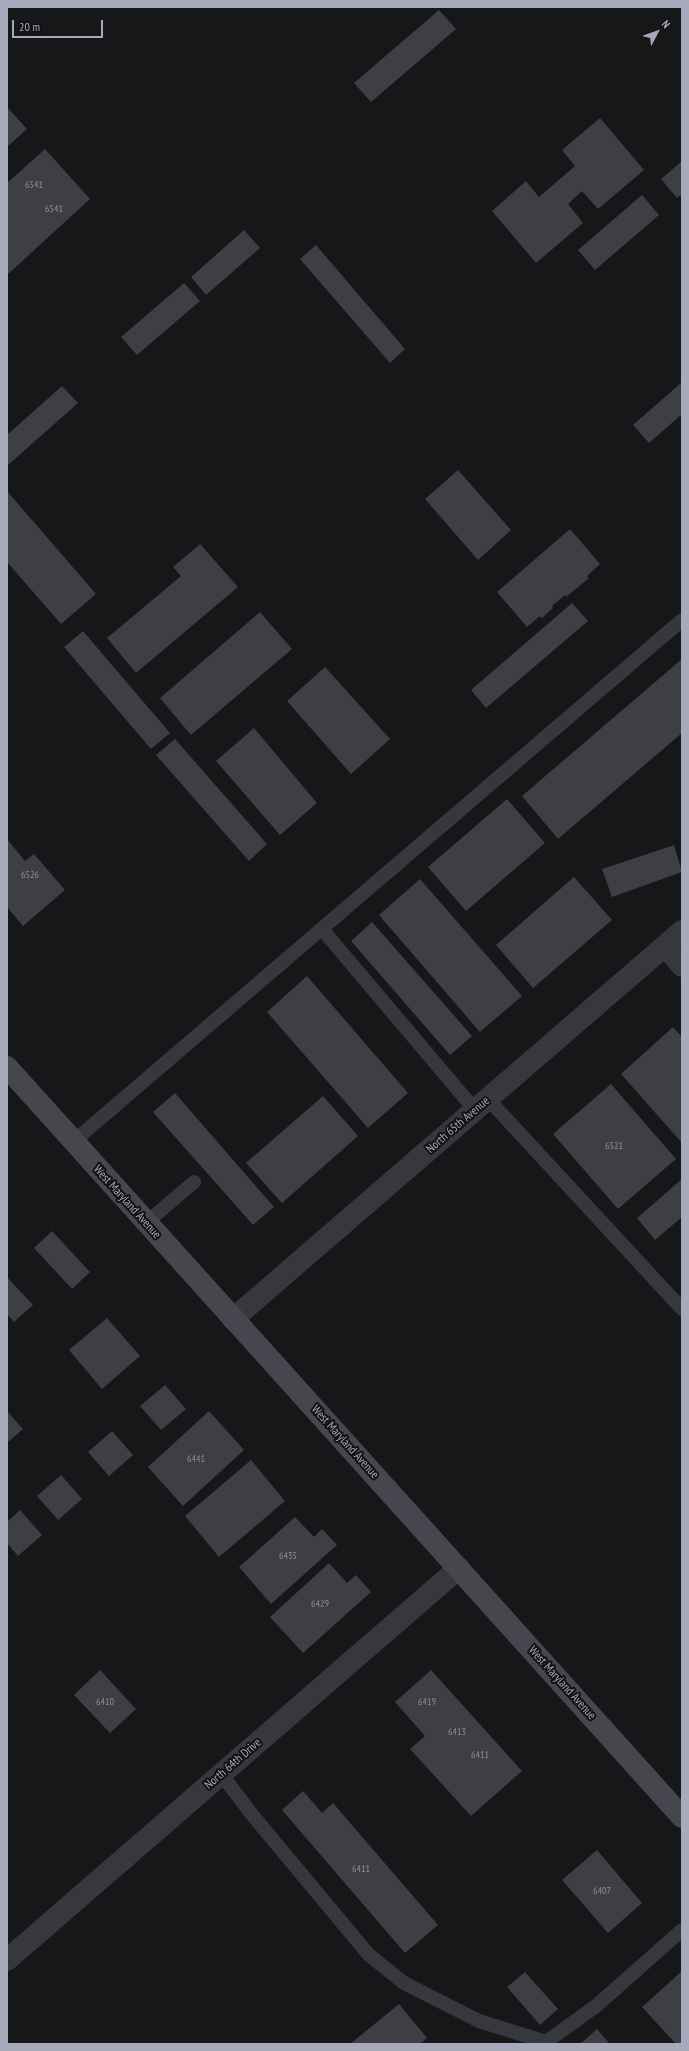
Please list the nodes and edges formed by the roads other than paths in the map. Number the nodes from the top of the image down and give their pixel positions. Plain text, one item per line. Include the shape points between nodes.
1 (682, 620) edge
2 (322, 929) junction
3 (682, 931) edge
4 (665, 946) junction
5 (682, 966) edge
6 (7, 1067) edge
7 (482, 1104) junction
8 (74, 1141) junction
9 (194, 1182) dead end
10 (146, 1223) junction
11 (682, 1309) edge
12 (233, 1319) junction
13 (459, 1568) junction
14 (221, 1774) junction
15 (682, 1817) edge
16 (682, 1930) edge
17 (7, 1960) edge

1 - 2 lane
2 - 7 lane
2 - 8 lane
3 - 4 street, North 65th Avenue
4 - 5 street
4 - 7 street, North 65th Avenue
6 - 8 street, West Maryland Avenue
7 - 11 lane
7 - 12 street, North 65th Avenue
8 - 10 street, West Maryland Avenue
9 - 10 lane
10 - 12 street, West Maryland Avenue
12 - 13 street, West Maryland Avenue
13 - 14 street, North 64th Drive
13 - 15 street, West Maryland Avenue
14 - 16 lane via 369,1955 404,1983 478,2021 546,2042 596,2006
14 - 17 street, North 64th Drive

